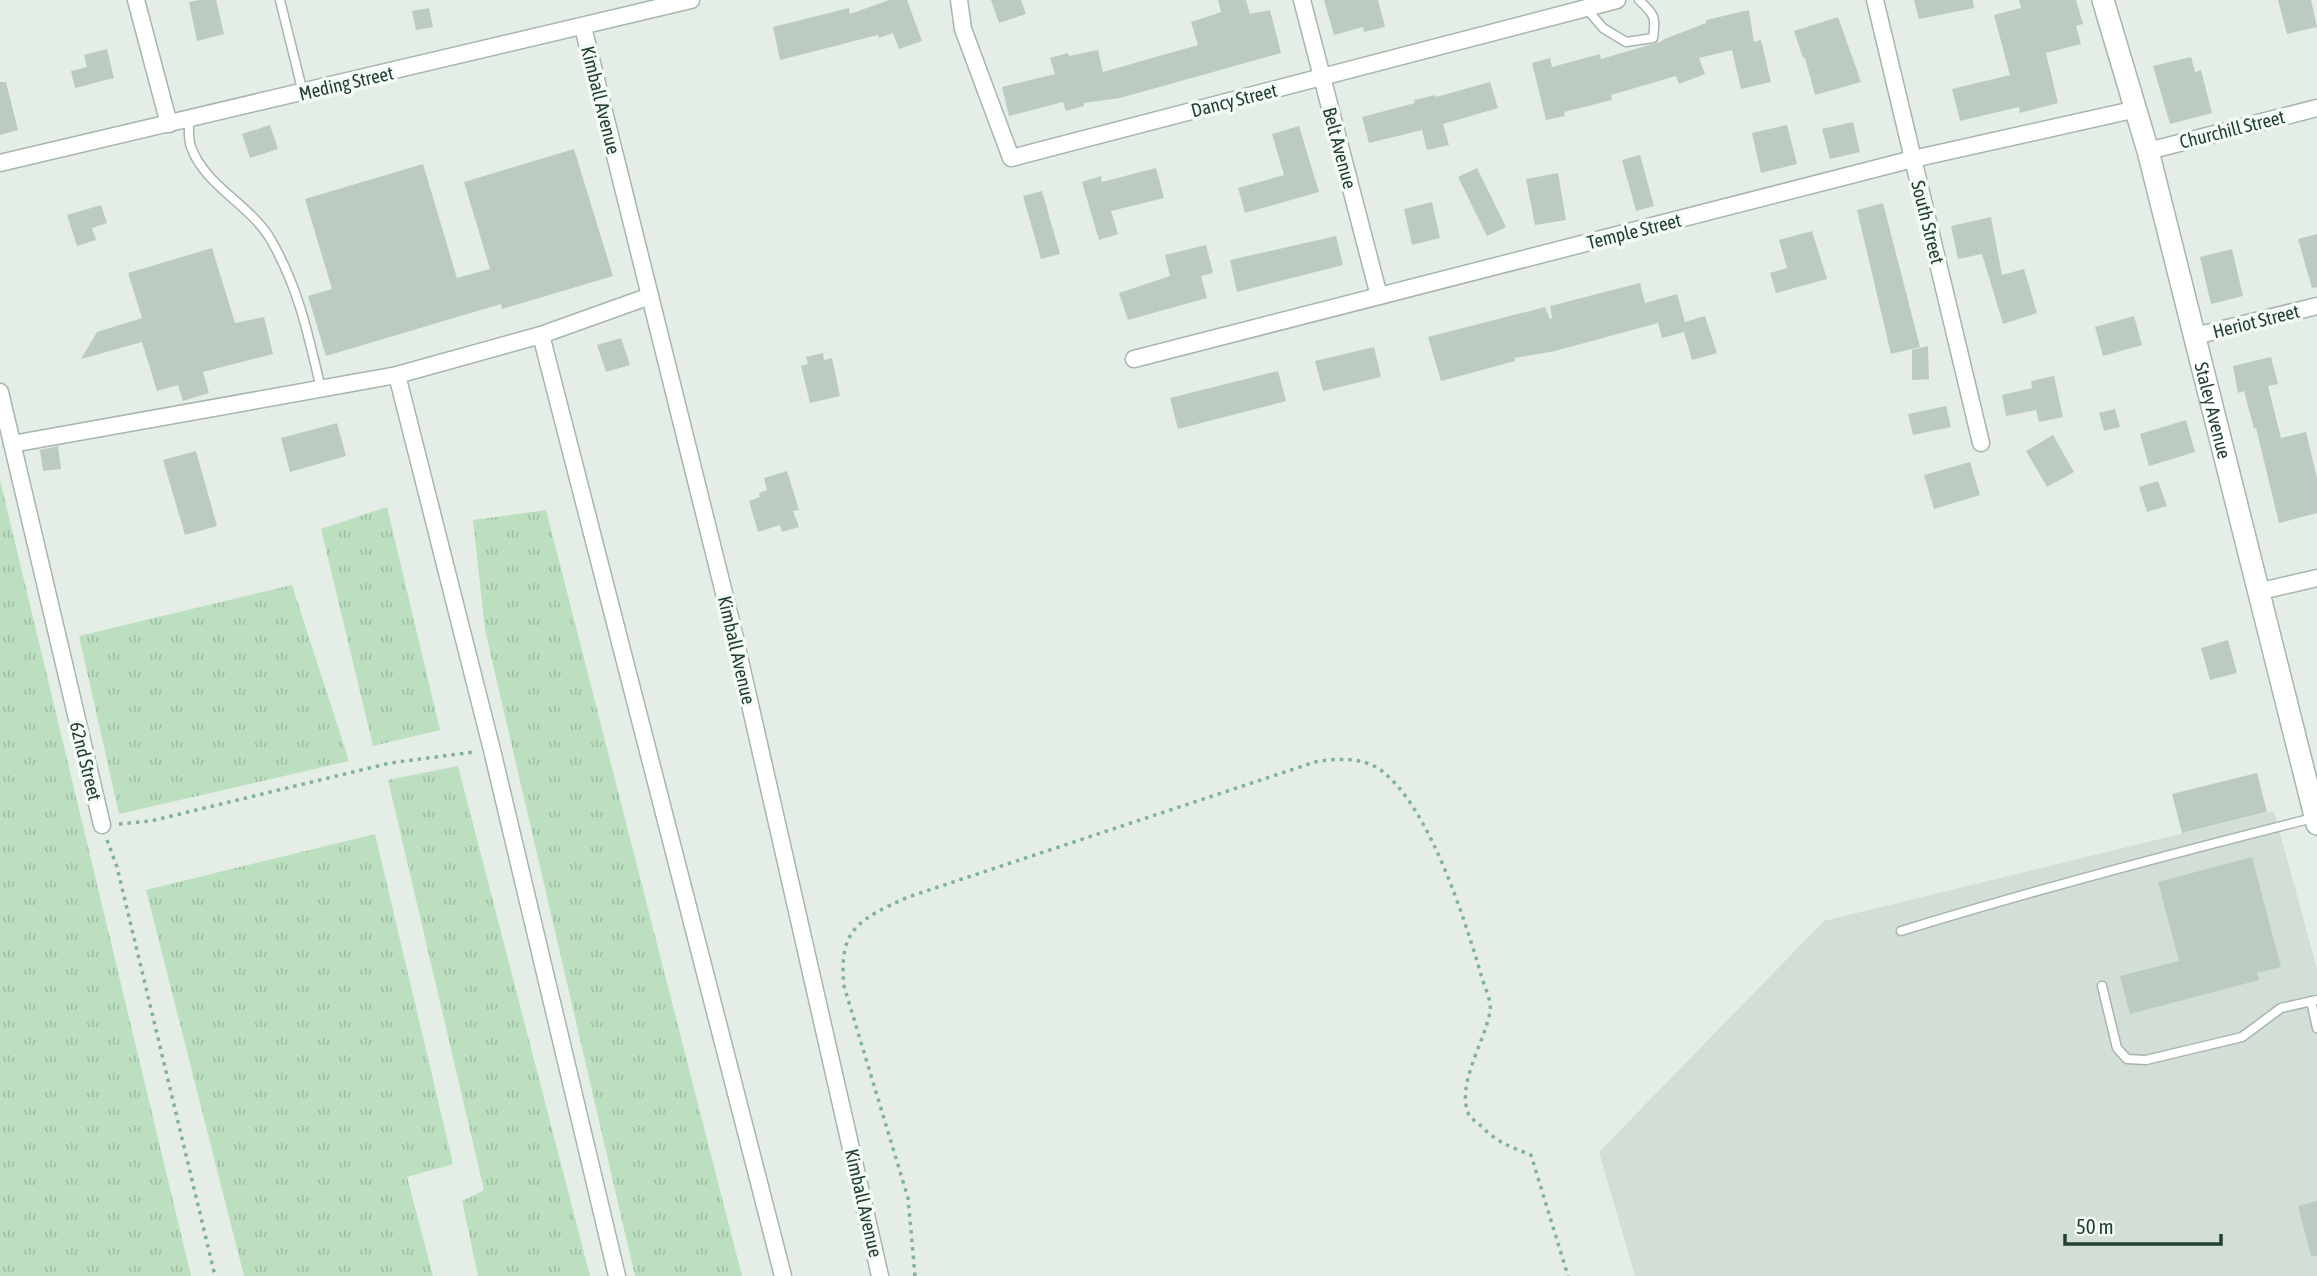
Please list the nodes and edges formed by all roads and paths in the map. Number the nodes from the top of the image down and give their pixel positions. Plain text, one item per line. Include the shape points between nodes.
1 (136, 0) edge
2 (280, 0) edge
3 (691, 0) edge
4 (959, 0) edge
5 (1302, 0) edge
6 (1617, 0) edge
7 (1639, 0) edge
8 (1875, 0) edge
9 (2103, 0) edge
10 (1586, 8) junction
11 (583, 27) junction
12 (1321, 78) junction
13 (303, 93) junction
14 (2317, 107) edge
15 (2137, 109) junction
16 (189, 120) junction
17 (169, 124) junction
18 (2148, 151) junction
19 (1913, 159) junction
20 (0, 163) edge
21 (650, 296) junction
22 (1379, 296) junction
23 (2317, 306) edge
24 (541, 335) junction
25 (2195, 336) junction
26 (1134, 359) dead end
27 (397, 375) junction
28 (321, 388) junction
29 (0, 392) edge
30 (1981, 443) dead end
31 (12, 444) junction
32 (2317, 578) edge
33 (2257, 592) junction
34 (492, 750) junction
35 (2316, 821) edge
36 (102, 825) junction
37 (1901, 931) dead end
38 (2102, 986) dead end
39 (2314, 1001) edge
40 (2317, 1028) edge
41 (215, 1276) edge
42 (617, 1276) edge
43 (783, 1276) edge
44 (880, 1276) edge
45 (915, 1276) edge
46 (1568, 1276) edge

1 - 17 street
2 - 13 lane
3 - 11 street, Meding Street
4 - 12 street, Dancy Street via 963,29 1011,158
5 - 12 street, Belt Avenue
6 - 10 street, Dancy Street
7 - 10 lane via 1656,20 1653,38 1626,42 1603,28
8 - 19 street, South Street
9 - 15 street, Staley Avenue
10 - 12 street, Dancy Street
11 - 13 street, Meding Street
11 - 21 street, Kimball Avenue
12 - 22 street, Belt Avenue
13 - 16 street, Meding Street
14 - 18 street, Churchill Street
15 - 18 street, Staley Avenue
15 - 19 street, Temple Street
16 - 17 street, Meding Street
16 - 28 lane via 190,145 201,167 270,237 290,276
17 - 20 street, Meding Street
18 - 25 street, Staley Avenue
19 - 22 street, Temple Street
19 - 30 street, South Street
21 - 24 street
21 - 44 street, Kimball Avenue via 731,621
22 - 26 street, Temple Street
23 - 25 street, Heriot Street
24 - 27 street
24 - 43 street
25 - 33 street, Staley Avenue
27 - 28 street
27 - 34 street
28 - 31 street
29 - 31 street, 62nd Street
31 - 36 street, 62nd Street
32 - 33 street
33 - 35 street, Staley Avenue
34 - 36 path, 62nd Street via 390,762 151,821
34 - 42 street
35 - 37 lane via 2111,870
36 - 41 path via 117,867
38 - 39 lane via 2117,1048 2127,1059 2146,1060 2242,1037 2281,1008
39 - 40 lane
45 - 46 path via 908,1198 844,986 842,966 854,928 871,914 908,897 1336,758 1379,769 1400,786 1425,827 1468,927 1491,1010 1466,1093 1469,1115 1495,1140 1531,1154

